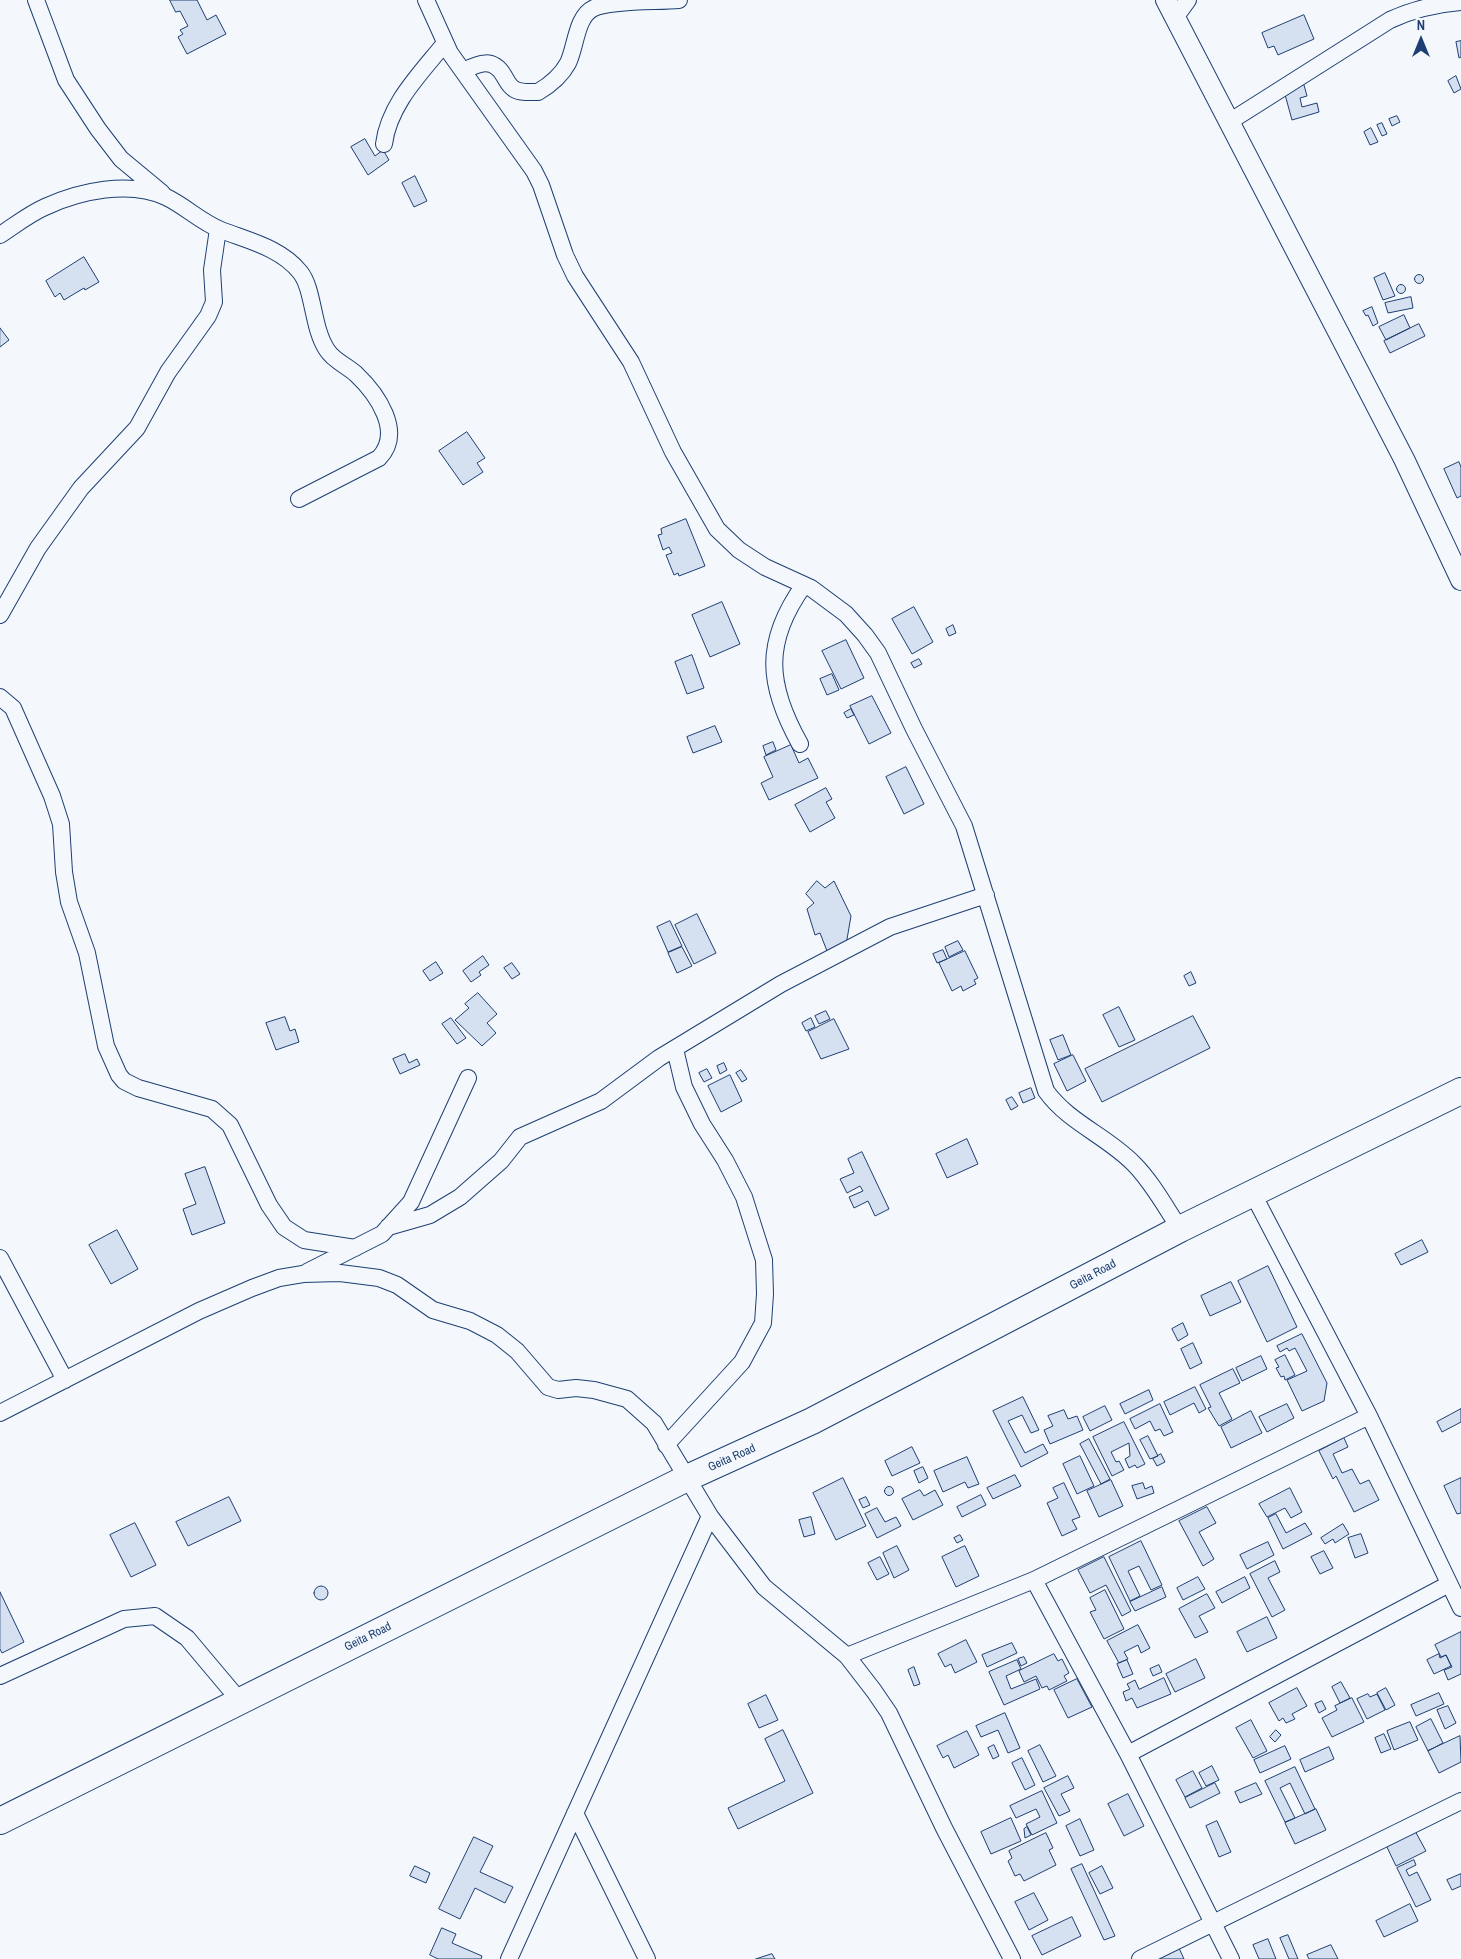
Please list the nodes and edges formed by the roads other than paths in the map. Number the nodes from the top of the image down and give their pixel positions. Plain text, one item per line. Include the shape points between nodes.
1 (36, 0) edge
2 (426, 0) edge
3 (679, 0) edge
4 (1166, 0) edge
5 (1188, 0) edge
6 (1461, 2) edge
7 (1175, 18) junction
8 (445, 43) junction
9 (463, 71) junction
10 (1229, 122) junction
11 (384, 144) dead end
12 (165, 197) junction
13 (218, 229) junction
14 (0, 235) edge
15 (299, 499) dead end
16 (1461, 580) edge
17 (804, 585) junction
18 (0, 615) edge
19 (0, 697) edge
20 (800, 744) dead end
21 (986, 895) junction
22 (675, 1048) junction
23 (468, 1078) dead end
24 (1461, 1091) edge
25 (1253, 1194) junction
26 (388, 1227) junction
27 (1180, 1229) junction
28 (355, 1248) junction
29 (0, 1258) edge
30 (303, 1274) junction
31 (65, 1380) junction
32 (0, 1413) edge
33 (1369, 1416) junction
34 (666, 1445) junction
35 (687, 1478) junction
36 (710, 1516) junction
37 (1034, 1580) junction
38 (1449, 1584) junction
39 (1461, 1608) edge
40 (847, 1656) junction
41 (0, 1676) edge
42 (240, 1701) junction
43 (1128, 1754) junction
44 (1461, 1801) edge
45 (575, 1813) junction
46 (0, 1821) edge
47 (1213, 1921) junction
48 (509, 1959) edge
49 (648, 1959) edge
50 (1012, 1959) edge
51 (1140, 1959) edge
52 (1231, 1959) edge

1 - 12 street via 66,80 98,129 121,159
2 - 8 street
3 - 9 street via 608,4 592,9 584,17 568,63 554,81 538,92 516,90 490,62
4 - 7 street
5 - 7 street
6 - 10 street via 1434,4 1390,20
7 - 10 street
8 - 9 street
8 - 11 street via 396,108 386,130
9 - 17 street via 534,171 568,262 632,362 673,452 717,529 739,550 765,567
10 - 16 street via 1404,459
12 - 13 street
12 - 14 street via 141,190 114,189 69,197 43,207
13 - 15 street via 271,248 301,273 322,343 374,394 389,425 389,443 379,458
13 - 18 street via 212,270 214,302 208,316 168,372 138,428 81,488 38,548
17 - 20 street via 782,625 774,675 778,700
17 - 21 street via 846,614 878,653 964,826
19 - 28 street via 13,708 61,824 68,902 87,953 106,1046 120,1075 124,1081 138,1088 212,1108 230,1125 269,1205 284,1228 304,1240
21 - 22 street via 874,934 781,984
21 - 27 street via 1046,1091 1070,1117 1135,1164
22 - 26 street via 601,1101 520,1137 501,1161 460,1197 430,1215
22 - 34 street via 684,1087 744,1197 764,1260 766,1294 763,1323 742,1362
23 - 26 street via 411,1202
24 - 25 highway, Geita Road
25 - 27 highway, Geita Road
25 - 33 street
26 - 28 street via 382,1234
27 - 35 highway, Geita Road via 812,1421
28 - 30 street
29 - 31 street
30 - 31 street via 279,1278 199,1311
30 - 34 street via 340,1273 379,1278 397,1285 434,1310 470,1321 497,1335 517,1351 548,1387 594,1390 627,1399 654,1422
31 - 32 street
33 - 37 street
33 - 38 street
34 - 35 street
35 - 36 street
35 - 42 highway, Geita Road
36 - 40 street via 764,1587
36 - 45 street
37 - 40 street
37 - 43 street
38 - 39 street
38 - 43 street
40 - 50 street via 889,1712
41 - 42 street via 124,1619 155,1616 187,1638
42 - 46 highway, Geita Road
43 - 47 street
44 - 47 street
45 - 48 street
45 - 49 street
47 - 51 street
47 - 52 street

